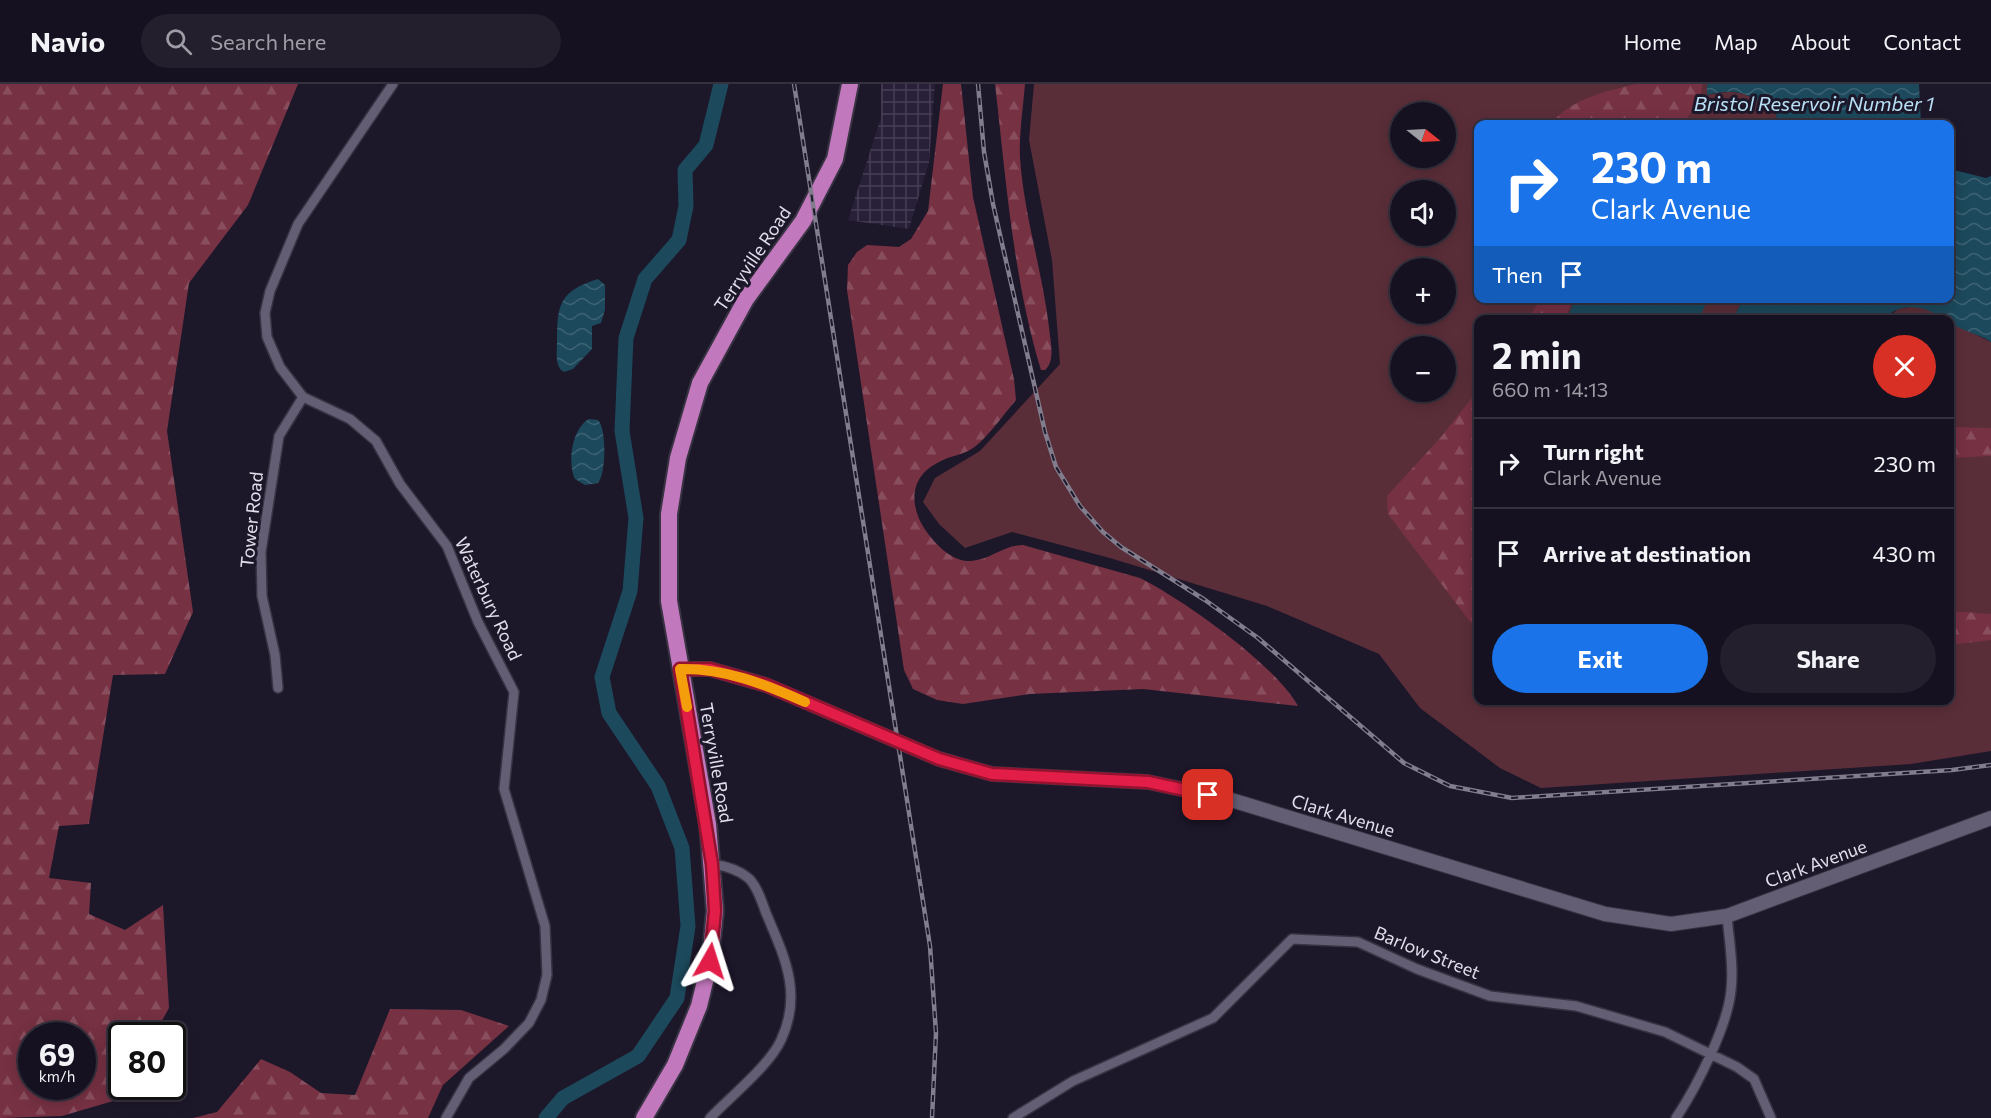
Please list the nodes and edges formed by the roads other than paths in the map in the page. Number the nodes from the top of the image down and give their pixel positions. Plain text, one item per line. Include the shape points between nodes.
1 (393, 84) edge
2 (850, 84) edge
3 (303, 397) junction
4 (680, 669) junction
5 (278, 688) dead end
6 (1991, 818) edge
7 (712, 864) junction
8 (1727, 916) junction
9 (1709, 1053) junction
10 (446, 1118) edge
11 (644, 1118) edge
12 (710, 1118) edge
13 (1013, 1118) edge
14 (1676, 1118) edge
15 (1771, 1118) edge

1 - 3 street, Waterbury Road via 298,224 270,291 265,313 267,337 280,367
2 - 4 highway, Terryville Road via 835,159 803,221 746,299 700,383 683,436 672,488 667,546 669,601
3 - 5 street, Tower Road via 279,436 261,552 262,596
3 - 10 street, Waterbury Road via 350,419 376,441 400,484 447,546 478,622 514,692 504,789 544,926 547,975 541,1000 529,1023 469,1078
4 - 7 highway, Terryville Road
4 - 8 main road, Clark Avenue via 710,669 766,685 939,759 992,774 1148,782 1228,799 1605,914 1671,924
6 - 8 main road, Clark Avenue
7 - 11 highway, Terryville Road via 715,914 710,961 699,1006 675,1065
7 - 12 street via 729,867 749,878 789,968 792,1008 781,1042
8 - 9 street via 1731,993
9 - 13 street, Barlow Street via 1665,1032 1576,1006 1490,996 1358,942 1292,939 1213,1017 1073,1081
9 - 14 street
9 - 15 street, Barlow Street via 1754,1079

